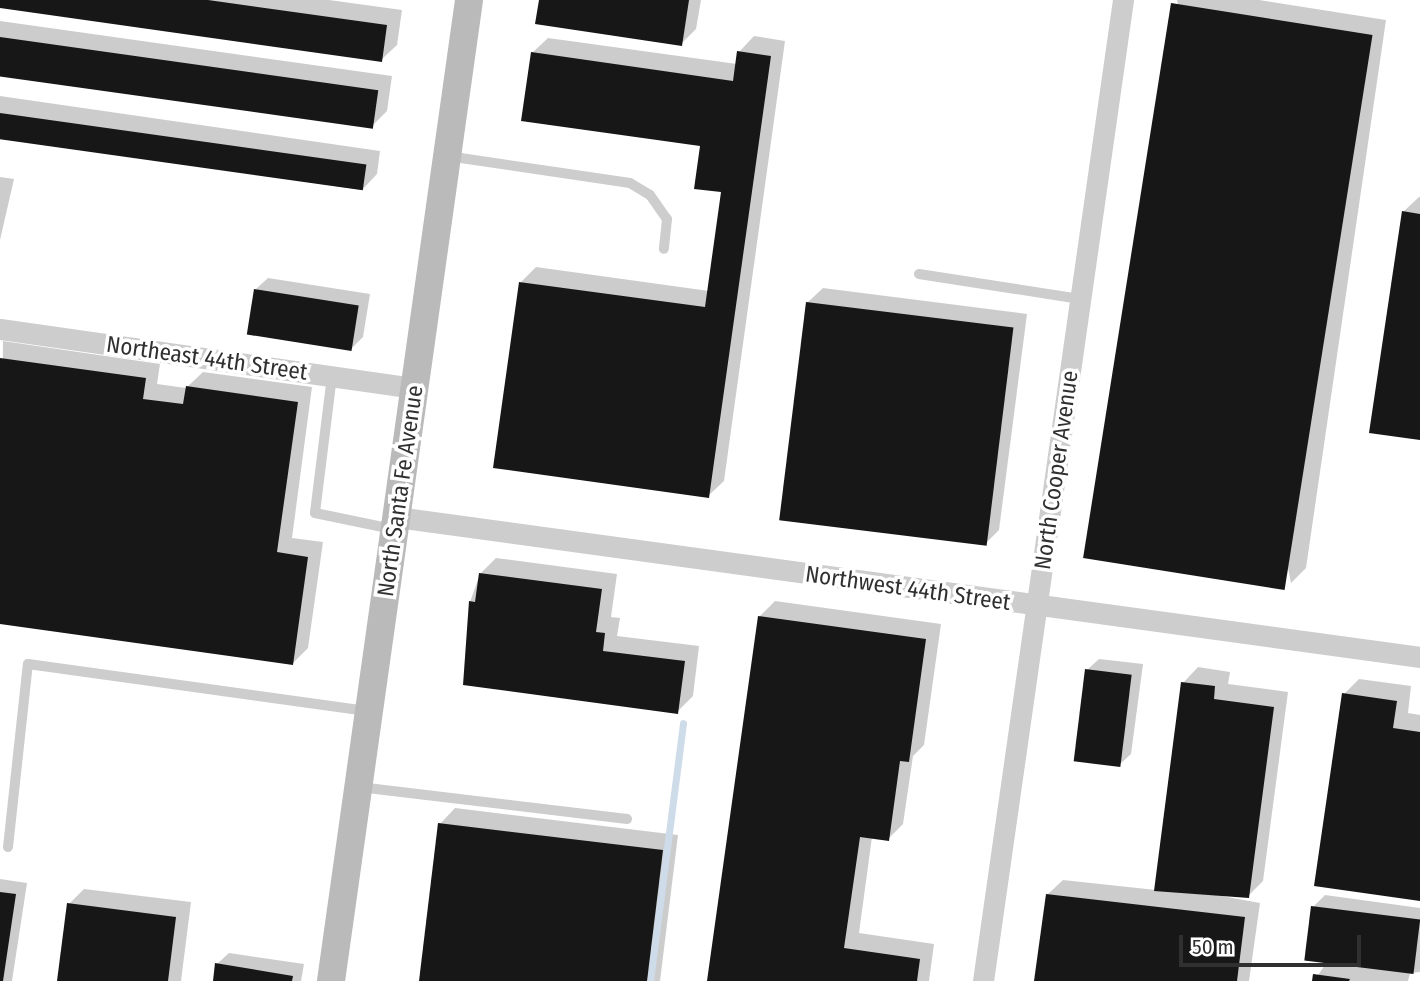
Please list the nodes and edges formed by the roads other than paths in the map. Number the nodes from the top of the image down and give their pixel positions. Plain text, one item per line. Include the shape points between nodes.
1 (469, 0) edge
2 (1123, 0) edge
3 (447, 156) junction
4 (664, 249) dead end
5 (919, 274) dead end
6 (1080, 299) junction
7 (0, 329) edge
8 (332, 376) junction
9 (415, 388) junction
10 (396, 523) junction
11 (1036, 605) junction
12 (1420, 657) edge
13 (369, 711) junction
14 (359, 787) junction
15 (627, 819) dead end
16 (8, 847) dead end
17 (331, 981) edge
18 (983, 981) edge

1 - 3 main road, North Santa Fe Avenue
2 - 6 street, North Cooper Avenue
3 - 4 lane via 630,183 650,195 667,219
3 - 9 main road, North Santa Fe Avenue
5 - 6 lane
6 - 11 street, North Cooper Avenue
7 - 8 street, Northeast 44th Street
8 - 9 street, Northeast 44th Street
8 - 10 lane via 315,513
9 - 10 main road, North Santa Fe Avenue
10 - 11 street, Northwest 44th Street
10 - 13 main road, North Santa Fe Avenue
11 - 12 street, Northwest 44th Street
11 - 18 street, North Cooper Avenue
13 - 14 main road, North Santa Fe Avenue
13 - 16 lane via 28,664
14 - 15 lane
14 - 17 main road, North Santa Fe Avenue

